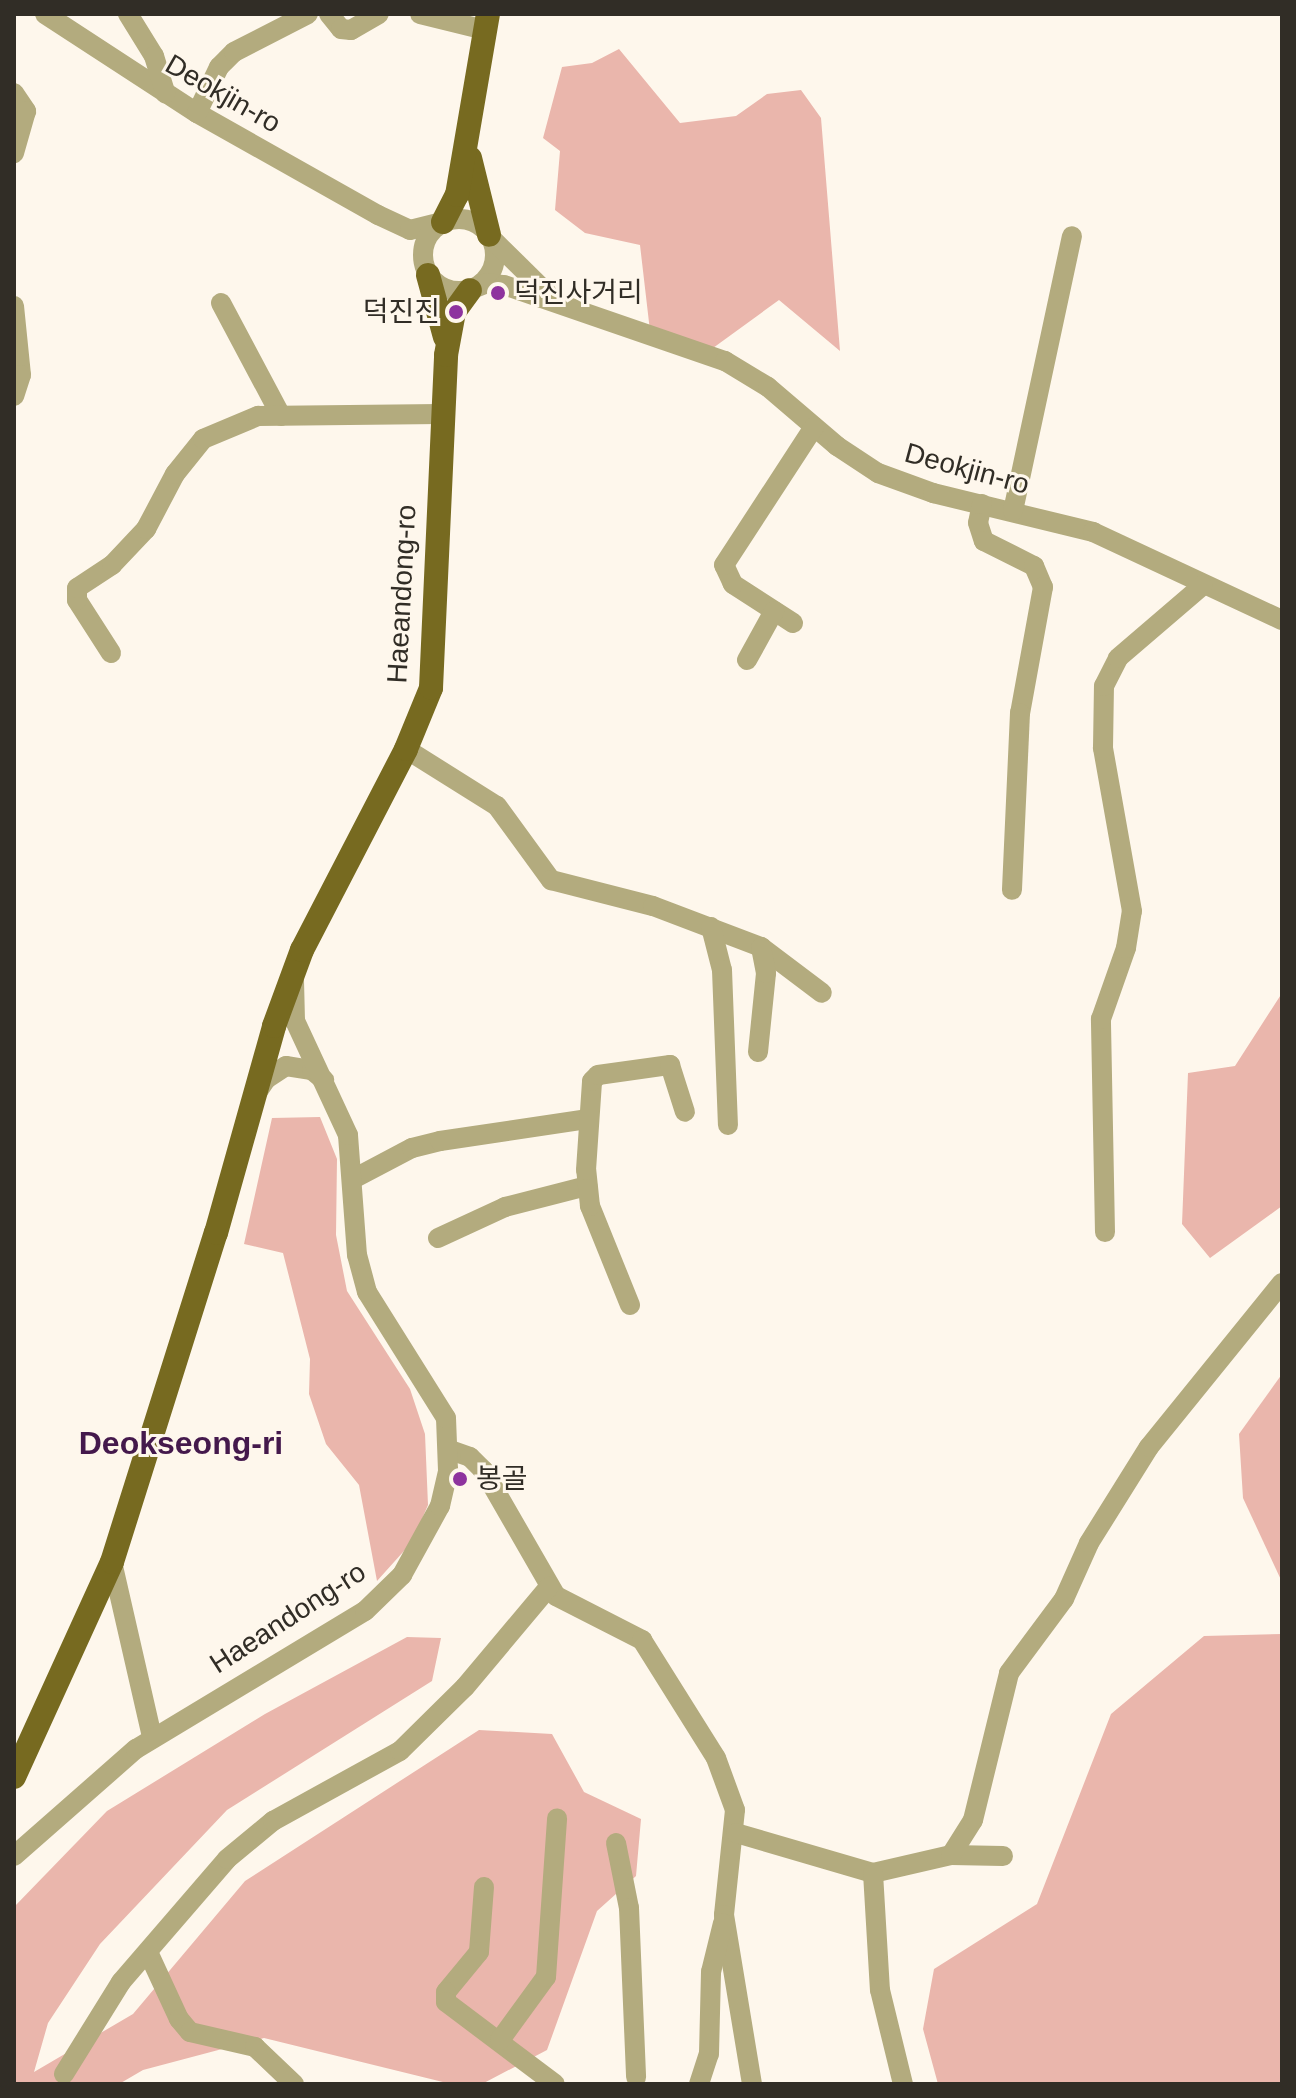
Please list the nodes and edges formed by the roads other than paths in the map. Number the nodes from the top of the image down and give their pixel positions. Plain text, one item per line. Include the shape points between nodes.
1 (45, 14) edge
2 (128, 14) edge
3 (308, 14) edge
4 (329, 14) edge
5 (379, 14) edge
6 (420, 14) edge
7 (487, 22) edge
8 (14, 93) edge
9 (165, 93) junction
10 (197, 113) junction
11 (469, 128) junction
12 (14, 153) edge
13 (378, 215) junction
14 (443, 222) junction
15 (489, 235) junction
16 (1072, 236) dead end
17 (426, 270) junction
18 (470, 290) junction
19 (221, 303) dead end
20 (14, 306) edge
21 (566, 307) junction
22 (446, 355) junction
23 (14, 396) edge
24 (440, 414) junction
25 (281, 416) junction
26 (814, 427) junction
27 (982, 504) junction
28 (1013, 511) junction
29 (1202, 586) junction
30 (774, 611) junction
31 (1282, 620) edge
32 (793, 623) dead end
33 (111, 653) dead end
34 (747, 660) dead end
35 (406, 749) junction
36 (1012, 890) dead end
37 (711, 927) junction
38 (761, 947) junction
39 (302, 950) junction
40 (822, 993) dead end
41 (758, 1052) dead end
42 (324, 1080) junction
43 (256, 1094) junction
44 (685, 1112) dead end
45 (588, 1119) junction
46 (728, 1125) dead end
47 (355, 1178) junction
48 (587, 1186) junction
49 (1105, 1232) dead end
50 (438, 1238) dead end
51 (1282, 1283) edge
52 (630, 1305) dead end
53 (450, 1450) junction
54 (112, 1562) junction
55 (549, 1587) junction
56 (152, 1737) junction
57 (14, 1777) edge
58 (557, 1818) dead end
59 (736, 1833) junction
60 (616, 1843) dead end
61 (24, 1844) edge
62 (951, 1855) junction
63 (14, 1856) edge
64 (1003, 1856) dead end
65 (14, 1866) edge
66 (873, 1873) junction
67 (484, 1887) dead end
68 (724, 1915) junction
69 (148, 1952) junction
70 (500, 2040) junction
71 (64, 2074) dead end
72 (641, 2082) edge
73 (294, 2084) edge
74 (555, 2084) edge
75 (699, 2084) edge
76 (752, 2084) edge
77 (903, 2084) edge

1 - 9 street, Deokjin-ro
2 - 9 street via 154,56
3 - 10 street via 234,52 219,67
4 - 5 street via 341,29 351,30
6 - 7 street
7 - 11 main road
8 - 12 street via 26,111
9 - 10 street, Deokjin-ro
10 - 13 street, Deokjin-ro
11 - 14 main road via 457,195
11 - 15 main road via 472,177
13 - 14 street via 410,230
13 - 17 street via 414,246
14 - 15 street via 463,219
14 - 17 street via 426,240
15 - 18 street via 493,267
15 - 21 street via 515,267
16 - 28 street
17 - 18 street via 447,289
17 - 22 main road, Haeandong-ro via 442,317
18 - 21 street, Deokjin-ro via 487,283 504,285
18 - 22 main road, Haeandong-ro via 454,312
19 - 25 street
20 - 23 street via 21,375
21 - 26 street, Deokjin-ro via 725,361 768,387
22 - 24 main road, Haeandong-ro
24 - 25 street
24 - 35 main road, Haeandong-ro via 434,666 424,709
25 - 33 street via 242,419 203,439 175,474 146,529 112,565 77,588 77,600
26 - 27 street, Deokjin-ro via 878,473
26 - 30 street via 724,565 733,584
27 - 28 street, Deokjin-ro
27 - 36 street via 978,523 984,541 1034,566 1043,587 1020,713
28 - 29 street, Deokjin-ro via 1093,532
29 - 31 street, Deokjin-ro
29 - 49 street via 1107,670 1102,696 1103,748 1132,911 1126,948 1101,1019
30 - 32 street
30 - 34 street
35 - 37 street via 497,806 551,880
35 - 39 main road, Haeandong-ro
37 - 38 street
37 - 46 street via 722,970
38 - 40 street
38 - 41 street via 766,973
39 - 42 street, Haeandong-ro via 292,989 295,1021
39 - 43 main road, Haeandong-ro
42 - 43 street via 312,1070 286,1066 266,1079
42 - 47 street, Haeandong-ro via 348,1135
43 - 54 main road, Haeandong-ro
44 - 45 street via 675,1073 660,1064 598,1075 592,1081
45 - 47 street via 412,1148
45 - 48 street
47 - 53 street, Haeandong-ro via 357,1255 367,1292 440,1403
48 - 50 street via 505,1207
48 - 52 street via 594,1225
51 - 62 street via 1149,1447 1089,1543 1064,1599 1009,1673 973,1820
53 - 55 street via 470,1457 484,1471
53 - 56 street, Haeandong-ro via 434,1522 391,1588 334,1632
54 - 56 street
54 - 57 main road, Haeandong-ro
55 - 59 street via 566,1603 631,1631 654,1655 725,1778
55 - 69 street via 416,1737 249,1841
56 - 61 street, Haeandong-ro
58 - 70 street via 546,1977
59 - 66 street
59 - 68 street
60 - 72 street via 629,1908
61 - 63 street, Haeandong-ro
61 - 65 street
62 - 64 street
62 - 66 street
66 - 77 street via 880,1990
67 - 70 street via 479,1952 446,1992 446,2002
68 - 75 street via 711,1972 709,2054
68 - 76 street
69 - 71 street via 104,2005
69 - 73 street via 173,2009 190,2032 255,2047
70 - 74 street

